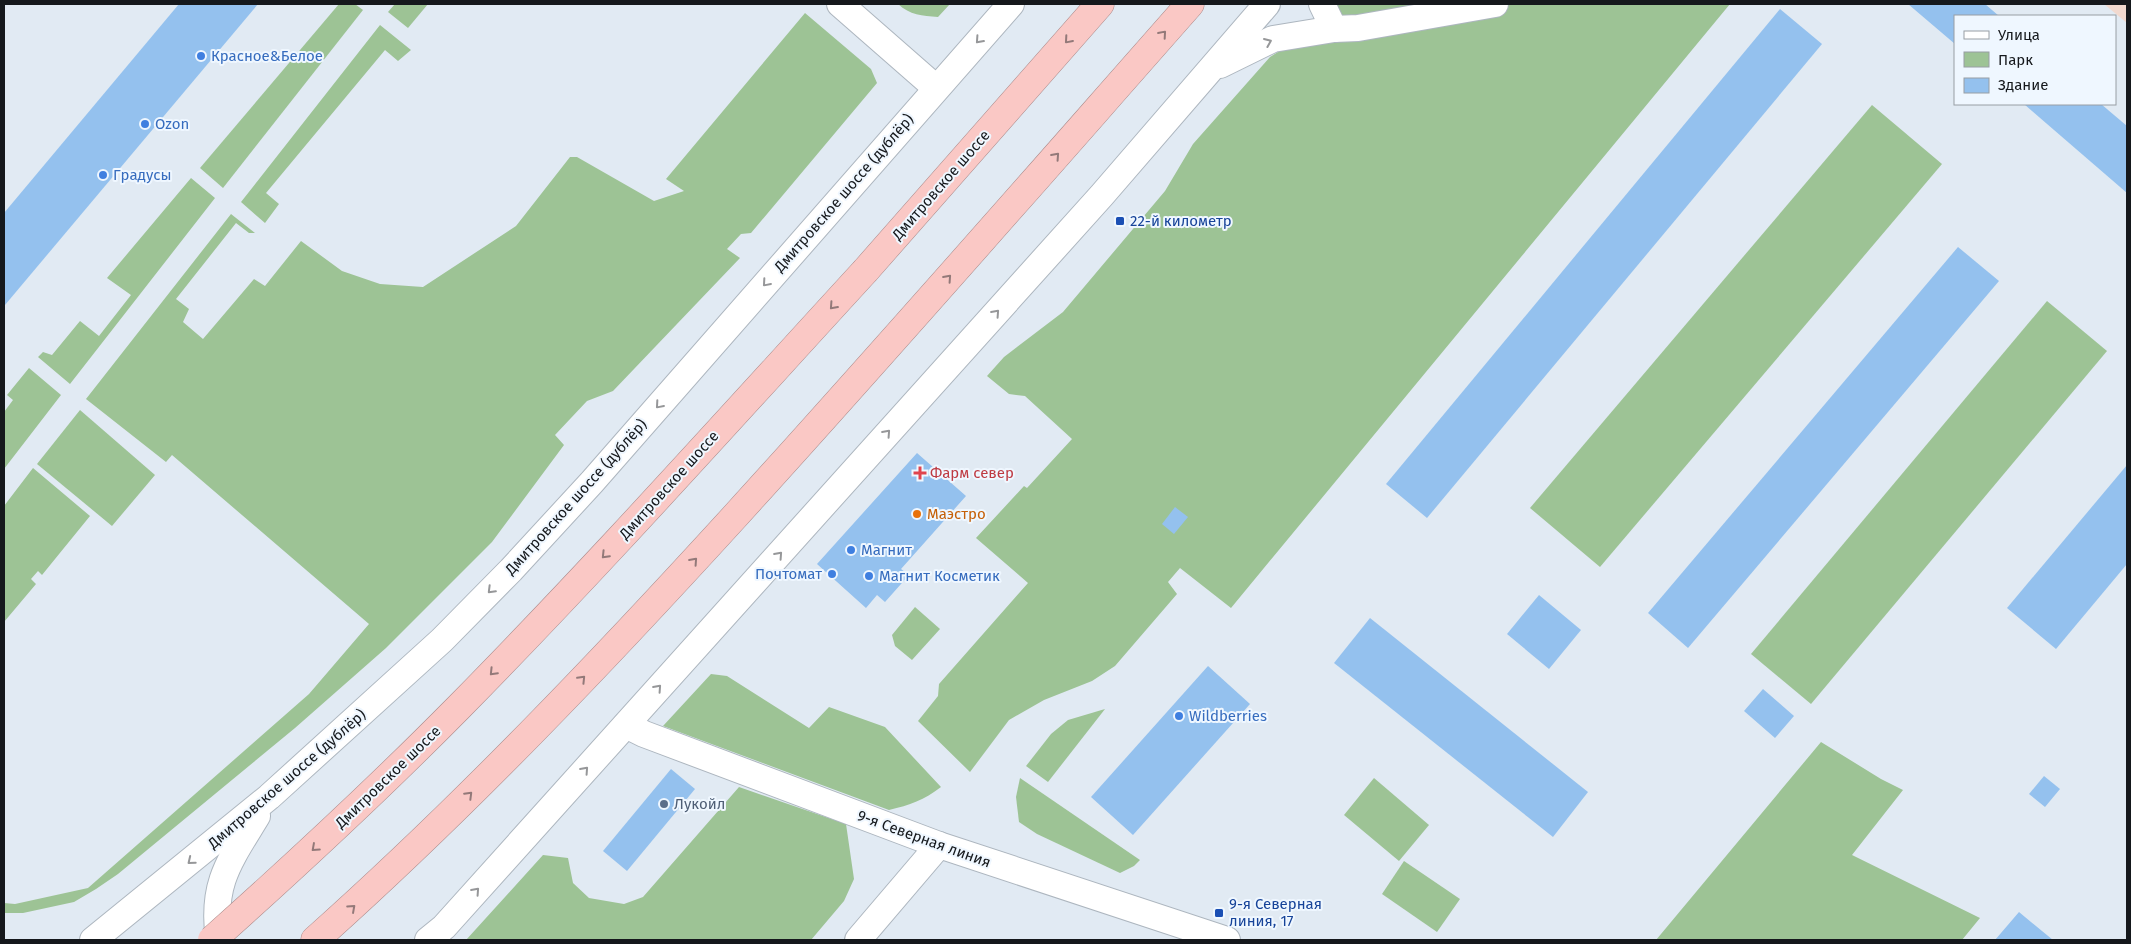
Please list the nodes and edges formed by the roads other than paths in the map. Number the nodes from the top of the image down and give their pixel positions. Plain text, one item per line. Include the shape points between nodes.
1 (840, 4) edge
2 (1011, 4) edge
3 (1100, 4) edge
4 (1190, 4) edge
5 (1267, 4) edge
6 (1322, 4) edge
7 (1494, 4) edge
8 (1334, 29) junction
9 (1208, 72) junction
10 (936, 88) junction
11 (626, 725) junction
12 (269, 797) junction
13 (939, 846) junction
14 (436, 936) edge
15 (93, 940) edge
16 (212, 940) edge
17 (220, 940) edge
18 (316, 940) edge
19 (858, 940) edge
20 (1227, 940) edge

1 - 10 street
2 -> 10 street, Дмитровское шоссе (дублёр)
3 -> 16 highway, Дмитровское шоссе, bridge via 866,270 618,541 458,708 331,833
18 -> 4 highway via 385,878 509,756 664,594
5 - 9 street
6 - 8 street
7 - 8 street via 1358,28
9 -> 8 street via 1273,39
11 -> 9 street via 1102,195
10 -> 12 street, Дмитровское шоссе (дублёр) via 529,551 442,640
11 - 13 street, 9-я Северная линия
14 -> 11 street
12 -> 15 street, Дмитровское шоссе (дублёр)
12 - 17 street via 230,861 219,889 216,918
13 - 19 street
13 - 20 street, 9-я Северная линия

